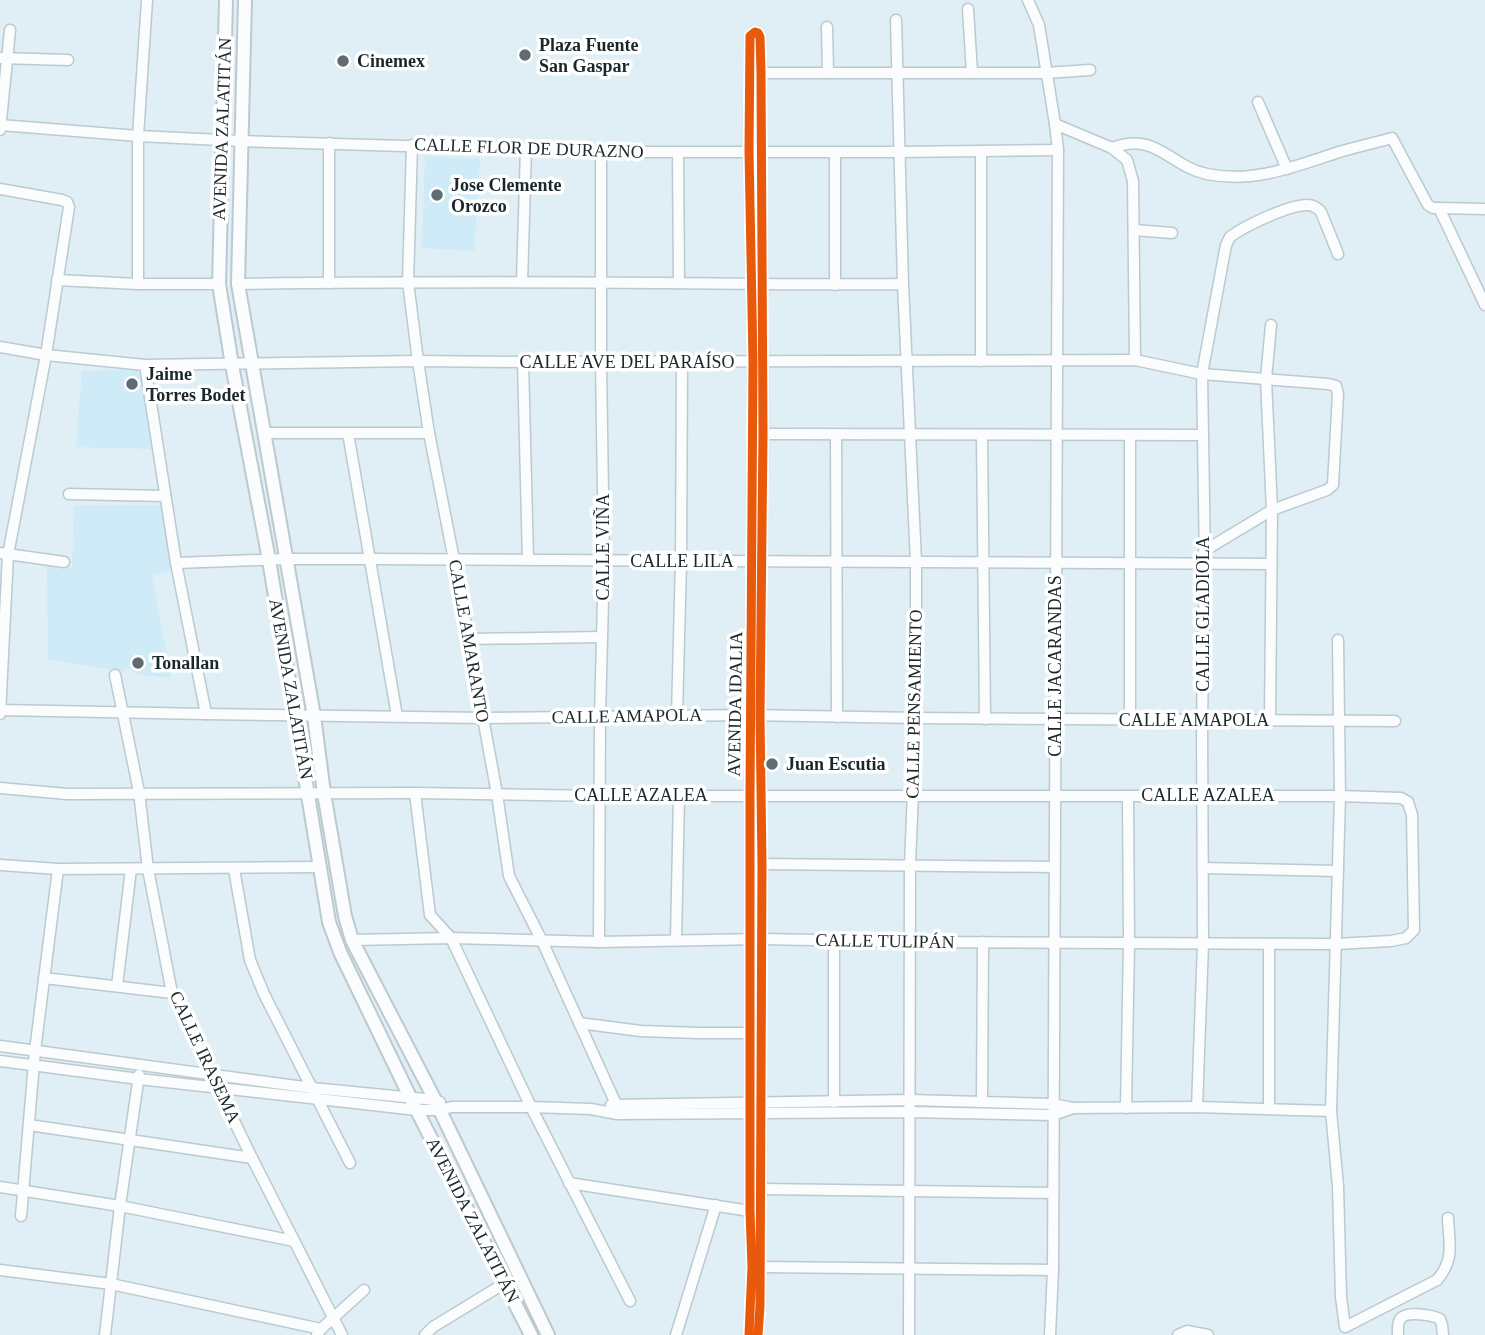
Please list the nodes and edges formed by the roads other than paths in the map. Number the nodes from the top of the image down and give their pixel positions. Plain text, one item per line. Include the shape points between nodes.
1 (147, 0) edge
2 (226, 0) edge
3 (245, 0) edge
4 (1028, 0) edge
5 (968, 9) dead end
6 (896, 20) dead end
7 (827, 27) dead end
8 (10, 30) dead end
9 (4, 58) edge
10 (68, 60) dead end
11 (1090, 69) dead end
12 (749, 73) junction
13 (761, 73) junction
14 (972, 73) junction
15 (1046, 73) junction
16 (828, 74) junction
17 (898, 74) junction
18 (1258, 103) dead end
19 (1055, 124) junction
20 (0, 128) edge
21 (138, 136) junction
22 (221, 139) junction
23 (241, 141) junction
24 (328, 143) junction
25 (412, 145) junction
26 (1112, 148) junction
27 (526, 149) junction
28 (1058, 150) junction
29 (749, 151) junction
30 (762, 151) junction
31 (981, 151) junction
32 (601, 152) junction
33 (678, 152) junction
34 (835, 152) junction
35 (900, 152) junction
36 (1287, 169) junction
37 (0, 189) edge
38 (1436, 208) junction
39 (1485, 209) edge
40 (1134, 230) junction
41 (1172, 233) dead end
42 (1338, 254) dead end
43 (1471, 278) junction
44 (1485, 279) edge
45 (57, 280) junction
46 (408, 282) junction
47 (522, 282) junction
48 (329, 283) junction
49 (601, 283) junction
50 (679, 283) junction
51 (138, 284) junction
52 (219, 284) junction
53 (238, 284) junction
54 (903, 284) junction
55 (757, 285) junction
56 (835, 285) junction
57 (1485, 305) edge
58 (1271, 326) dead end
59 (0, 347) edge
60 (46, 355) junction
61 (418, 360) junction
62 (1057, 360) junction
63 (1135, 360) junction
64 (907, 361) junction
65 (981, 361) junction
66 (523, 362) junction
67 (601, 362) junction
68 (682, 362) junction
69 (758, 362) junction
70 (252, 363) junction
71 (145, 365) junction
72 (232, 365) junction
73 (1202, 374) junction
74 (1266, 379) junction
75 (264, 433) junction
76 (348, 433) junction
77 (429, 433) junction
78 (758, 434) junction
79 (836, 435) junction
80 (910, 435) junction
81 (982, 435) junction
82 (1056, 435) junction
83 (1129, 435) junction
84 (1202, 435) junction
85 (69, 494) dead end
86 (165, 496) junction
87 (1272, 510) junction
88 (1204, 551) junction
89 (4, 554) edge
90 (286, 559) junction
91 (370, 559) junction
92 (454, 559) junction
93 (269, 560) junction
94 (528, 560) junction
95 (604, 560) junction
96 (681, 561) junction
97 (757, 561) junction
98 (64, 562) dead end
99 (836, 562) junction
100 (916, 562) junction
101 (176, 563) junction
102 (983, 563) junction
103 (1056, 563) junction
104 (1130, 564) junction
105 (1205, 564) junction
106 (1271, 564) junction
107 (602, 637) junction
108 (468, 639) junction
109 (1338, 640) dead end
110 (115, 675) dead end
111 (0, 711) edge
112 (122, 713) junction
113 (206, 714) junction
114 (295, 715) junction
115 (677, 715) junction
116 (756, 715) junction
117 (314, 716) junction
118 (397, 716) junction
119 (600, 716) junction
120 (837, 717) junction
121 (483, 718) junction
122 (916, 718) junction
123 (985, 719) junction
124 (1055, 719) junction
125 (1130, 719) junction
126 (1202, 720) junction
127 (1270, 720) junction
128 (1339, 721) junction
129 (1395, 721) dead end
130 (0, 788) edge
131 (139, 792) junction
132 (308, 793) junction
133 (324, 793) junction
134 (415, 793) junction
135 (497, 794) junction
136 (756, 795) junction
137 (1203, 795) junction
138 (601, 796) junction
139 (679, 796) junction
140 (913, 796) junction
141 (1055, 796) junction
142 (1128, 796) junction
143 (1340, 796) junction
144 (762, 864) junction
145 (0, 865) edge
146 (910, 866) junction
147 (320, 867) junction
148 (1055, 867) junction
149 (1203, 868) junction
150 (58, 869) junction
151 (131, 869) junction
152 (148, 869) junction
153 (234, 869) junction
154 (1338, 871) junction
155 (430, 915) junction
156 (1414, 930) joint
157 (451, 938) junction
158 (426, 939) junction
159 (756, 939) junction
160 (352, 940) junction
161 (676, 940) junction
162 (834, 940) junction
163 (542, 941) junction
164 (599, 942) junction
165 (911, 942) junction
166 (983, 942) junction
167 (1054, 943) junction
168 (1129, 943) junction
169 (1203, 944) junction
170 (1269, 944) junction
171 (1336, 944) junction
172 (44, 978) junction
173 (117, 986) junction
174 (173, 993) junction
175 (579, 1023) junction
176 (756, 1033) junction
177 (0, 1046) edge
178 (35, 1051) junction
179 (0, 1061) edge
180 (141, 1065) junction
181 (34, 1066) junction
182 (211, 1074) junction
183 (139, 1079) junction
184 (218, 1088) junction
185 (312, 1088) junction
186 (318, 1100) junction
187 (834, 1102) junction
188 (982, 1102) junction
189 (414, 1104) junction
190 (442, 1106) junction
191 (910, 1106) junction
192 (531, 1107) junction
193 (1197, 1107) junction
194 (756, 1108) junction
195 (1126, 1108) junction
196 (617, 1109) junction
197 (1053, 1109) junction
198 (1269, 1109) junction
199 (1331, 1111) junction
200 (29, 1125) junction
201 (131, 1140) junction
202 (252, 1158) junction
203 (350, 1163) dead end
204 (569, 1183) junction
205 (0, 1187) edge
206 (756, 1189) junction
207 (24, 1191) junction
208 (909, 1191) junction
209 (1053, 1193) junction
210 (716, 1205) junction
211 (120, 1206) junction
212 (750, 1210) junction
213 (21, 1216) dead end
214 (1448, 1218) dead end
215 (294, 1241) junction
216 (760, 1267) junction
217 (0, 1269) edge
218 (909, 1269) junction
219 (1053, 1270) junction
220 (505, 1283) junction
221 (111, 1284) junction
222 (364, 1290) dead end
223 (630, 1301) dead end
224 (333, 1317) junction
225 (1348, 1331) edge
226 (319, 1332) edge
227 (431, 1332) edge
228 (105, 1335) edge
229 (342, 1335) edge
230 (531, 1335) edge
231 (548, 1335) edge
232 (676, 1335) edge
233 (749, 1335) edge
234 (758, 1335) edge
235 (909, 1335) edge
236 (1050, 1335) edge
237 (1178, 1335) edge
238 (1208, 1335) edge
239 (1398, 1335) edge
240 (1443, 1335) edge

1 - 21 street
2 - 22 street, AVENIDA ZALATITÁN
3 - 23 street, AVENIDA ZALATITÁN
4 - 15 street, CALLE JACARANDAS via 1039,25
5 - 14 street
6 - 17 street, CALLE PENSAMIENTO
7 - 16 street
8 - 9 street
9 - 10 street
9 - 20 street
11 - 15 street
12 - 13 street
12 - 13 street, AVENIDA IDALIA via 750,36 755,32 760,37
12 - 29 street, AVENIDA IDALIA
13 - 16 street
13 - 30 street, AVENIDA IDALIA
14 - 15 street
14 - 17 street
15 - 19 street, CALLE JACARANDAS
16 - 17 street
17 - 35 street, CALLE PENSAMIENTO
18 - 36 street
19 - 26 street
19 - 28 street, CALLE JACARANDAS
20 - 21 street, CALLE FLOR DE DURAZNO
21 - 22 street, CALLE FLOR DE DURAZNO
21 - 51 street
22 - 23 street, CALLE FLOR DE DURAZNO
22 - 52 street, AVENIDA ZALATITÁN
23 - 24 street, CALLE FLOR DE DURAZNO
23 - 53 street, AVENIDA ZALATITÁN
24 - 25 street, CALLE FLOR DE DURAZNO
24 - 48 street
25 - 27 street, CALLE FLOR DE DURAZNO
25 - 46 street, CALLE AMARANTO
26 - 36 street via 1138,142 1193,170 1219,176 1246,177
26 - 40 street via 1127,160 1133,181
27 - 32 street, CALLE FLOR DE DURAZNO
27 - 47 street
28 - 31 street, CALLE FLOR DE DURAZNO
28 - 62 street, CALLE JACARANDAS
29 - 30 street, CALLE FLOR DE DURAZNO
29 - 33 street, CALLE FLOR DE DURAZNO
29 - 55 street, AVENIDA IDALIA
30 - 34 street, CALLE FLOR DE DURAZNO
30 - 55 street, AVENIDA IDALIA
31 - 35 street, CALLE FLOR DE DURAZNO
31 - 65 street
32 - 33 street, CALLE FLOR DE DURAZNO
32 - 49 street, CALLE VIÑA
33 - 50 street
34 - 35 street, CALLE FLOR DE DURAZNO
34 - 56 street
35 - 54 street, CALLE PENSAMIENTO
36 - 38 street via 1392,138 1428,205
37 - 45 street via 67,202
38 - 39 street
38 - 43 street
40 - 41 street
40 - 63 street
42 - 73 street, CALLE GLADIOLA via 1321,212 1311,205 1285,209 1230,237
43 - 44 street
43 - 57 street
45 - 51 street
45 - 60 street
46 - 47 street
46 - 48 street
46 - 61 street, CALLE AMARANTO
47 - 49 street
48 - 53 street
49 - 50 street
49 - 67 street, CALLE VIÑA
50 - 55 street
51 - 52 street
52 - 72 street, AVENIDA ZALATITÁN
53 - 70 street, AVENIDA ZALATITÁN
54 - 56 street
54 - 64 street, CALLE PENSAMIENTO
55 - 56 street
55 - 69 street, AVENIDA IDALIA
58 - 74 street
59 - 60 street, CALLE AVE DEL PARAÍSO
60 - 71 street, CALLE AVE DEL PARAÍSO
60 - 89 street
61 - 66 street, CALLE AVE DEL PARAÍSO
61 - 70 street, CALLE AVE DEL PARAÍSO
61 - 77 street, CALLE AMARANTO
62 - 63 street, CALLE AVE DEL PARAÍSO
62 - 65 street, CALLE AVE DEL PARAÍSO
62 - 82 street, CALLE JACARANDAS
63 - 73 street, CALLE AVE DEL PARAÍSO
64 - 65 street, CALLE AVE DEL PARAÍSO
64 - 69 street, CALLE AVE DEL PARAÍSO
64 - 80 street, CALLE PENSAMIENTO
66 - 67 street, CALLE AVE DEL PARAÍSO
66 - 94 street
67 - 68 street, CALLE AVE DEL PARAÍSO
67 - 95 street, CALLE VIÑA
68 - 69 street, CALLE AVE DEL PARAÍSO
68 - 96 street
69 - 78 street, AVENIDA IDALIA
70 - 72 street, CALLE AVE DEL PARAÍSO
70 - 75 street, AVENIDA ZALATITÁN
71 - 72 street, CALLE AVE DEL PARAÍSO
71 - 86 street
72 - 93 street, AVENIDA ZALATITÁN
73 - 74 street, CALLE AVE DEL PARAÍSO
73 - 84 street, CALLE GLADIOLA
74 - 87 street
74 - 87 street, CALLE AVE DEL PARAÍSO via 1328,384 1336,386 1338,394 1333,485
75 - 76 street
75 - 90 street, AVENIDA ZALATITÁN
76 - 77 street
76 - 91 street
77 - 92 street, CALLE AMARANTO
78 - 79 street
78 - 97 street, AVENIDA IDALIA
79 - 80 street
79 - 99 street
80 - 81 street
80 - 100 street, CALLE PENSAMIENTO
81 - 82 street
81 - 102 street
82 - 83 street
82 - 103 street, CALLE JACARANDAS
83 - 84 street
83 - 104 street
84 - 88 street, CALLE GLADIOLA
85 - 86 street
86 - 101 street
87 - 88 street
87 - 106 street
88 - 105 street, CALLE GLADIOLA
89 - 98 street
89 - 111 street
90 - 91 street, CALLE LILA
90 - 93 street, CALLE LILA
90 - 117 street, AVENIDA ZALATITÁN
91 - 92 street, CALLE LILA
91 - 118 street
92 - 94 street, CALLE LILA
92 - 108 street, CALLE AMARANTO
93 - 101 street, CALLE LILA
93 - 114 street, AVENIDA ZALATITÁN
94 - 95 street, CALLE LILA
95 - 96 street, CALLE LILA
95 - 107 street, CALLE VIÑA
96 - 97 street, CALLE LILA
96 - 115 street
97 - 99 street, CALLE LILA
97 - 116 street, AVENIDA IDALIA
99 - 100 street, CALLE LILA
99 - 120 street
100 - 102 street, CALLE LILA
100 - 122 street, CALLE PENSAMIENTO
101 - 113 street
102 - 103 street, CALLE LILA
102 - 123 street
103 - 104 street, CALLE LILA
103 - 124 street, CALLE JACARANDAS
104 - 105 street, CALLE LILA
104 - 125 street
105 - 106 street, CALLE LILA
105 - 126 street, CALLE GLADIOLA
106 - 127 street
107 - 108 street
107 - 119 street, CALLE VIÑA
108 - 121 street, CALLE AMARANTO
109 - 128 street
110 - 112 street, CALLE IRASEMA
111 - 112 street, CALLE AMAPOLA
112 - 113 street, CALLE AMAPOLA
112 - 131 street, CALLE IRASEMA
113 - 114 street, CALLE AMAPOLA
114 - 117 street, CALLE AMAPOLA
114 - 132 street, AVENIDA ZALATITÁN
115 - 116 street, CALLE AMAPOLA
115 - 119 street, CALLE AMAPOLA
116 - 120 street, CALLE AMAPOLA
116 - 136 street, AVENIDA IDALIA
117 - 118 street, CALLE AMAPOLA
117 - 133 street, AVENIDA ZALATITÁN
118 - 121 street, CALLE AMAPOLA
119 - 121 street, CALLE AMAPOLA
119 - 138 street, CALLE VIÑA
120 - 122 street, CALLE AMAPOLA
121 - 135 street, CALLE AMARANTO
122 - 123 street, CALLE AMAPOLA
122 - 140 street, CALLE PENSAMIENTO
123 - 124 street, CALLE AMAPOLA
124 - 125 street, CALLE AMAPOLA
124 - 141 street, CALLE JACARANDAS
125 - 126 street, CALLE AMAPOLA
126 - 127 street, CALLE AMAPOLA
126 - 137 street, CALLE GLADIOLA
127 - 128 street, CALLE AMAPOLA
128 - 129 street, CALLE AMAPOLA
128 - 143 street
130 - 131 street, CALLE AZALEA via 67,794
131 - 132 street, CALLE AZALEA
131 - 152 street, CALLE IRASEMA
132 - 133 street, CALLE AZALEA
132 - 147 street, AVENIDA ZALATITÁN
133 - 134 street, CALLE AZALEA
133 - 160 street, AVENIDA ZALATITÁN
134 - 135 street, CALLE AZALEA
134 - 155 street
135 - 138 street, CALLE AZALEA
135 - 163 street, CALLE AMARANTO via 509,876
136 - 139 street, CALLE AZALEA
136 - 140 street, CALLE AZALEA
136 - 144 street, AVENIDA IDALIA
136 - 159 street, AVENIDA IDALIA
137 - 142 street, CALLE AZALEA
137 - 143 street, CALLE AZALEA
137 - 149 street, CALLE GLADIOLA
138 - 139 street, CALLE AZALEA
138 - 164 street, CALLE VIÑA
139 - 161 street
140 - 141 street, CALLE AZALEA
140 - 146 street, CALLE PENSAMIENTO
141 - 142 street, CALLE AZALEA
141 - 148 street, CALLE JACARANDAS
142 - 168 street
143 - 154 street
143 - 156 street, CALLE AZALEA via 1392,797 1408,802
144 - 146 street
144 - 159 street, AVENIDA IDALIA
145 - 150 street
146 - 148 street
146 - 165 street, CALLE PENSAMIENTO
147 - 153 street
147 - 189 street, AVENIDA ZALATITÁN via 340,953
148 - 167 street, CALLE JACARANDAS
149 - 154 street
149 - 169 street, CALLE GLADIOLA
150 - 151 street
150 - 172 street
151 - 152 street
151 - 173 street
152 - 153 street
152 - 174 street, CALLE IRASEMA
153 - 185 street via 250,960
154 - 171 street
155 - 157 street
155 - 158 street
156 - 171 street, CALLE TULIPÁN via 1406,939
157 - 158 street, CALLE TULIPÁN
157 - 163 street, CALLE TULIPÁN
157 - 192 street
158 - 160 street, CALLE TULIPÁN
159 - 161 street, CALLE TULIPÁN
159 - 162 street, CALLE TULIPÁN
159 - 176 street, AVENIDA IDALIA
160 - 190 street, AVENIDA ZALATITÁN
161 - 164 street, CALLE TULIPÁN
162 - 165 street, CALLE TULIPÁN
162 - 187 street
163 - 164 street, CALLE TULIPÁN
163 - 175 street, CALLE AMARANTO
165 - 166 street, CALLE TULIPÁN
165 - 191 street, CALLE PENSAMIENTO
166 - 167 street, CALLE TULIPÁN
166 - 188 street
167 - 168 street, CALLE TULIPÁN
167 - 197 street, CALLE JACARANDAS
168 - 169 street, CALLE TULIPÁN
168 - 195 street
169 - 170 street, CALLE TULIPÁN
169 - 193 street, CALLE GLADIOLA
170 - 171 street, CALLE TULIPÁN
170 - 198 street
171 - 199 street
172 - 173 street
172 - 178 street
173 - 174 street
174 - 182 street, CALLE IRASEMA
175 - 176 street via 641,1031
175 - 196 street, CALLE AMARANTO
176 - 194 street, AVENIDA IDALIA
177 - 178 street
178 - 180 street
178 - 181 street
179 - 181 street
180 - 182 street
180 - 183 street
181 - 183 street
181 - 200 street
182 - 184 street, CALLE IRASEMA
182 - 185 street
183 - 184 street
183 - 201 street
184 - 186 street
184 - 202 street, CALLE IRASEMA
185 - 186 street
185 - 189 street
186 - 189 street
186 - 203 street
187 - 191 street
187 - 194 street
188 - 191 street
188 - 197 street
189 - 190 street
189 - 220 street, AVENIDA ZALATITÁN
190 - 192 street
190 - 231 street, AVENIDA ZALATITÁN
191 - 194 street
191 - 197 street
191 - 208 street, CALLE PENSAMIENTO
192 - 196 street
192 - 204 street
193 - 195 street
193 - 198 street
194 - 196 street
194 - 206 street, AVENIDA IDALIA
195 - 197 street
197 - 209 street, CALLE JACARANDAS
198 - 199 street
199 - 225 street via 1341,1297
200 - 201 street
200 - 207 street
201 - 202 street
201 - 211 street
202 - 215 street, CALLE IRASEMA
204 - 210 street
204 - 223 street
205 - 207 street
206 - 208 street
206 - 212 street, AVENIDA IDALIA
206 - 216 street, AVENIDA IDALIA
207 - 211 street
207 - 213 street
208 - 209 street
208 - 218 street, CALLE PENSAMIENTO
209 - 219 street, CALLE JACARANDAS
210 - 212 street
210 - 232 street
211 - 215 street
211 - 221 street
212 - 233 street, AVENIDA IDALIA
214 - 225 street via 1450,1259 1446,1270 1437,1280
215 - 224 street, CALLE IRASEMA
216 - 218 street
216 - 234 street, AVENIDA IDALIA
217 - 221 street
218 - 219 street
218 - 235 street, CALLE PENSAMIENTO
219 - 236 street, CALLE JACARANDAS
220 - 227 street
220 - 230 street, AVENIDA ZALATITÁN
221 - 226 street
221 - 228 street
222 - 224 street
224 - 226 street
224 - 229 street, CALLE IRASEMA
237 - 238 street via 1187,1331
239 - 240 street via 1401,1318 1407,1314 1440,1319

